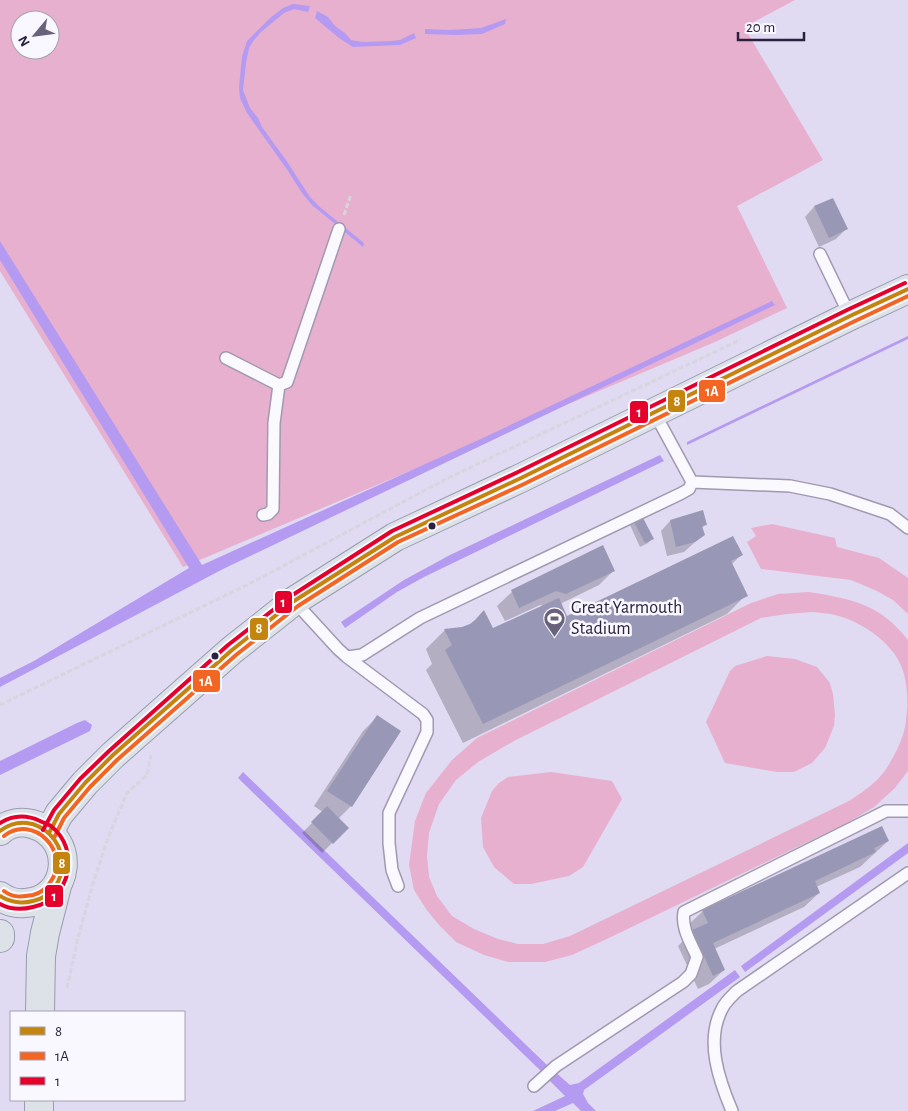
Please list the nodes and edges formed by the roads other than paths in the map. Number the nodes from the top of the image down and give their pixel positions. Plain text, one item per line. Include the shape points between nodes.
1 (340, 225) road end
2 (820, 254) dead end
3 (908, 289) edge
4 (850, 316) junction
5 (226, 358) dead end
6 (279, 385) junction
7 (654, 412) junction
8 (692, 482) junction
9 (263, 515) dead end
10 (908, 528) edge
11 (294, 601) junction
12 (347, 657) junction
13 (908, 811) edge
14 (0, 831) edge
15 (49, 833) junction
16 (908, 873) edge
17 (57, 886) junction
18 (398, 886) dead end
19 (0, 896) edge
20 (0, 934) edge
21 (0, 938) edge
22 (40, 1011) edge
23 (534, 1086) dead end
24 (732, 1111) edge

1 - 6 lane via 287,382
2 - 4 lane
3 - 4 main road
4 - 7 main road
5 - 6 lane
6 - 9 lane via 274,423 272,509
7 - 8 lane
7 - 11 main road via 395,537
8 - 10 lane via 790,486 830,494 890,514
8 - 12 lane via 689,489 680,494 420,618 362,655
11 - 12 lane
11 - 15 main road via 232,650 113,755 59,814
12 - 18 lane via 427,720 427,732 389,813 392,870
13 - 23 lane via 886,811 684,912 685,930 697,957 691,974 556,1066
14 - 15 main road via 12,824 26,823 40,826
15 - 17 main road via 58,843 64,866
16 - 24 lane via 737,991 722,1008 715,1030 715,1054
17 - 19 main road via 52,893 33,903 17,904
17 - 22 main road via 41,956
20 - 21 main road

